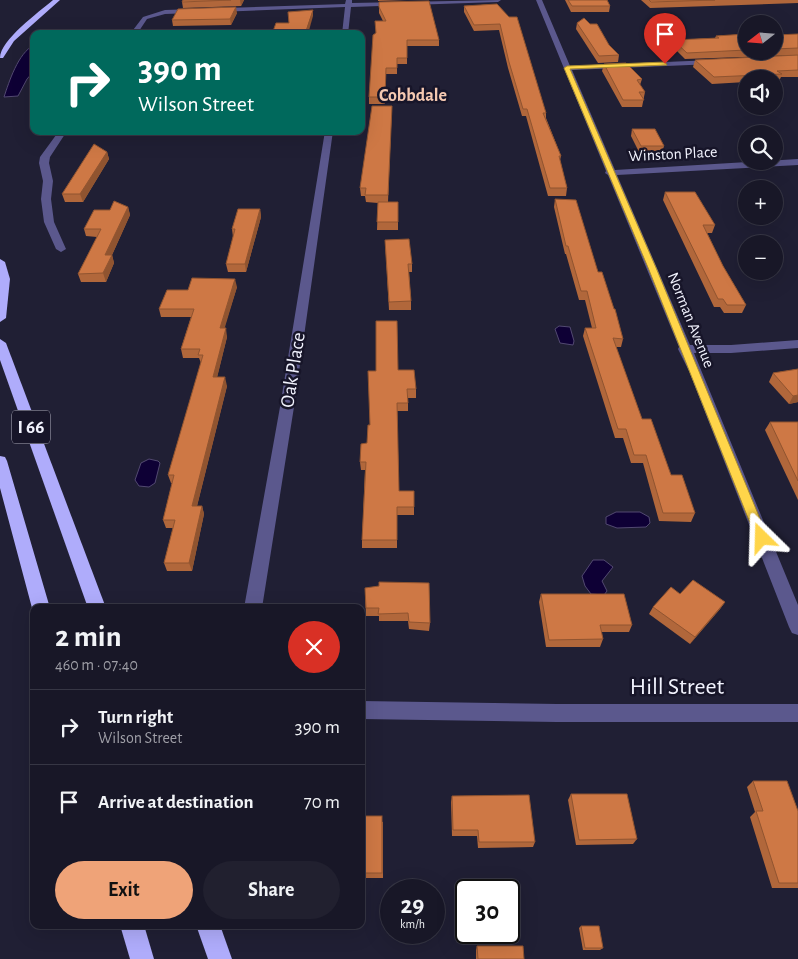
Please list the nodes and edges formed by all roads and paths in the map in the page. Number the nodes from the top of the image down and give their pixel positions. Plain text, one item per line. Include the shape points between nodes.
1 (57, 0) edge
2 (498, 0) edge
3 (539, 0) edge
4 (168, 3) dead end
5 (349, 3) edge
6 (165, 12) junction
7 (136, 30) edge
8 (346, 30) edge
9 (0, 56) edge
10 (722, 61) edge
11 (567, 68) junction
12 (60, 135) edge
13 (328, 135) edge
14 (798, 162) edge
15 (610, 173) junction
16 (61, 249) dead end
17 (0, 262) edge
18 (0, 318) edge
19 (0, 343) edge
20 (798, 344) edge
21 (684, 349) junction
22 (0, 462) edge
23 (40, 604) edge
24 (96, 604) edge
25 (254, 604) edge
26 (798, 626) edge
27 (365, 710) edge
28 (798, 713) edge
29 (133, 929) edge
30 (209, 929) edge
31 (142, 959) edge
32 (220, 959) edge

1 - 9 highway via 12,40
2 - 5 street
3 - 11 street, Norman Avenue
4 - 6 street
5 - 6 street
5 - 8 street
6 - 7 street via 145,18
10 - 11 street
11 - 15 street, Norman Avenue
12 - 16 street via 44,163 49,222
13 - 25 street, Oak Place
14 - 15 street, Winston Place
15 - 21 street, Norman Avenue
17 - 18 highway via 4,279
19 - 24 highway, I 66
20 - 21 street
21 - 26 street, Norman Avenue
22 - 23 highway
27 - 28 street, Hill Street
29 - 31 highway
30 - 32 highway

